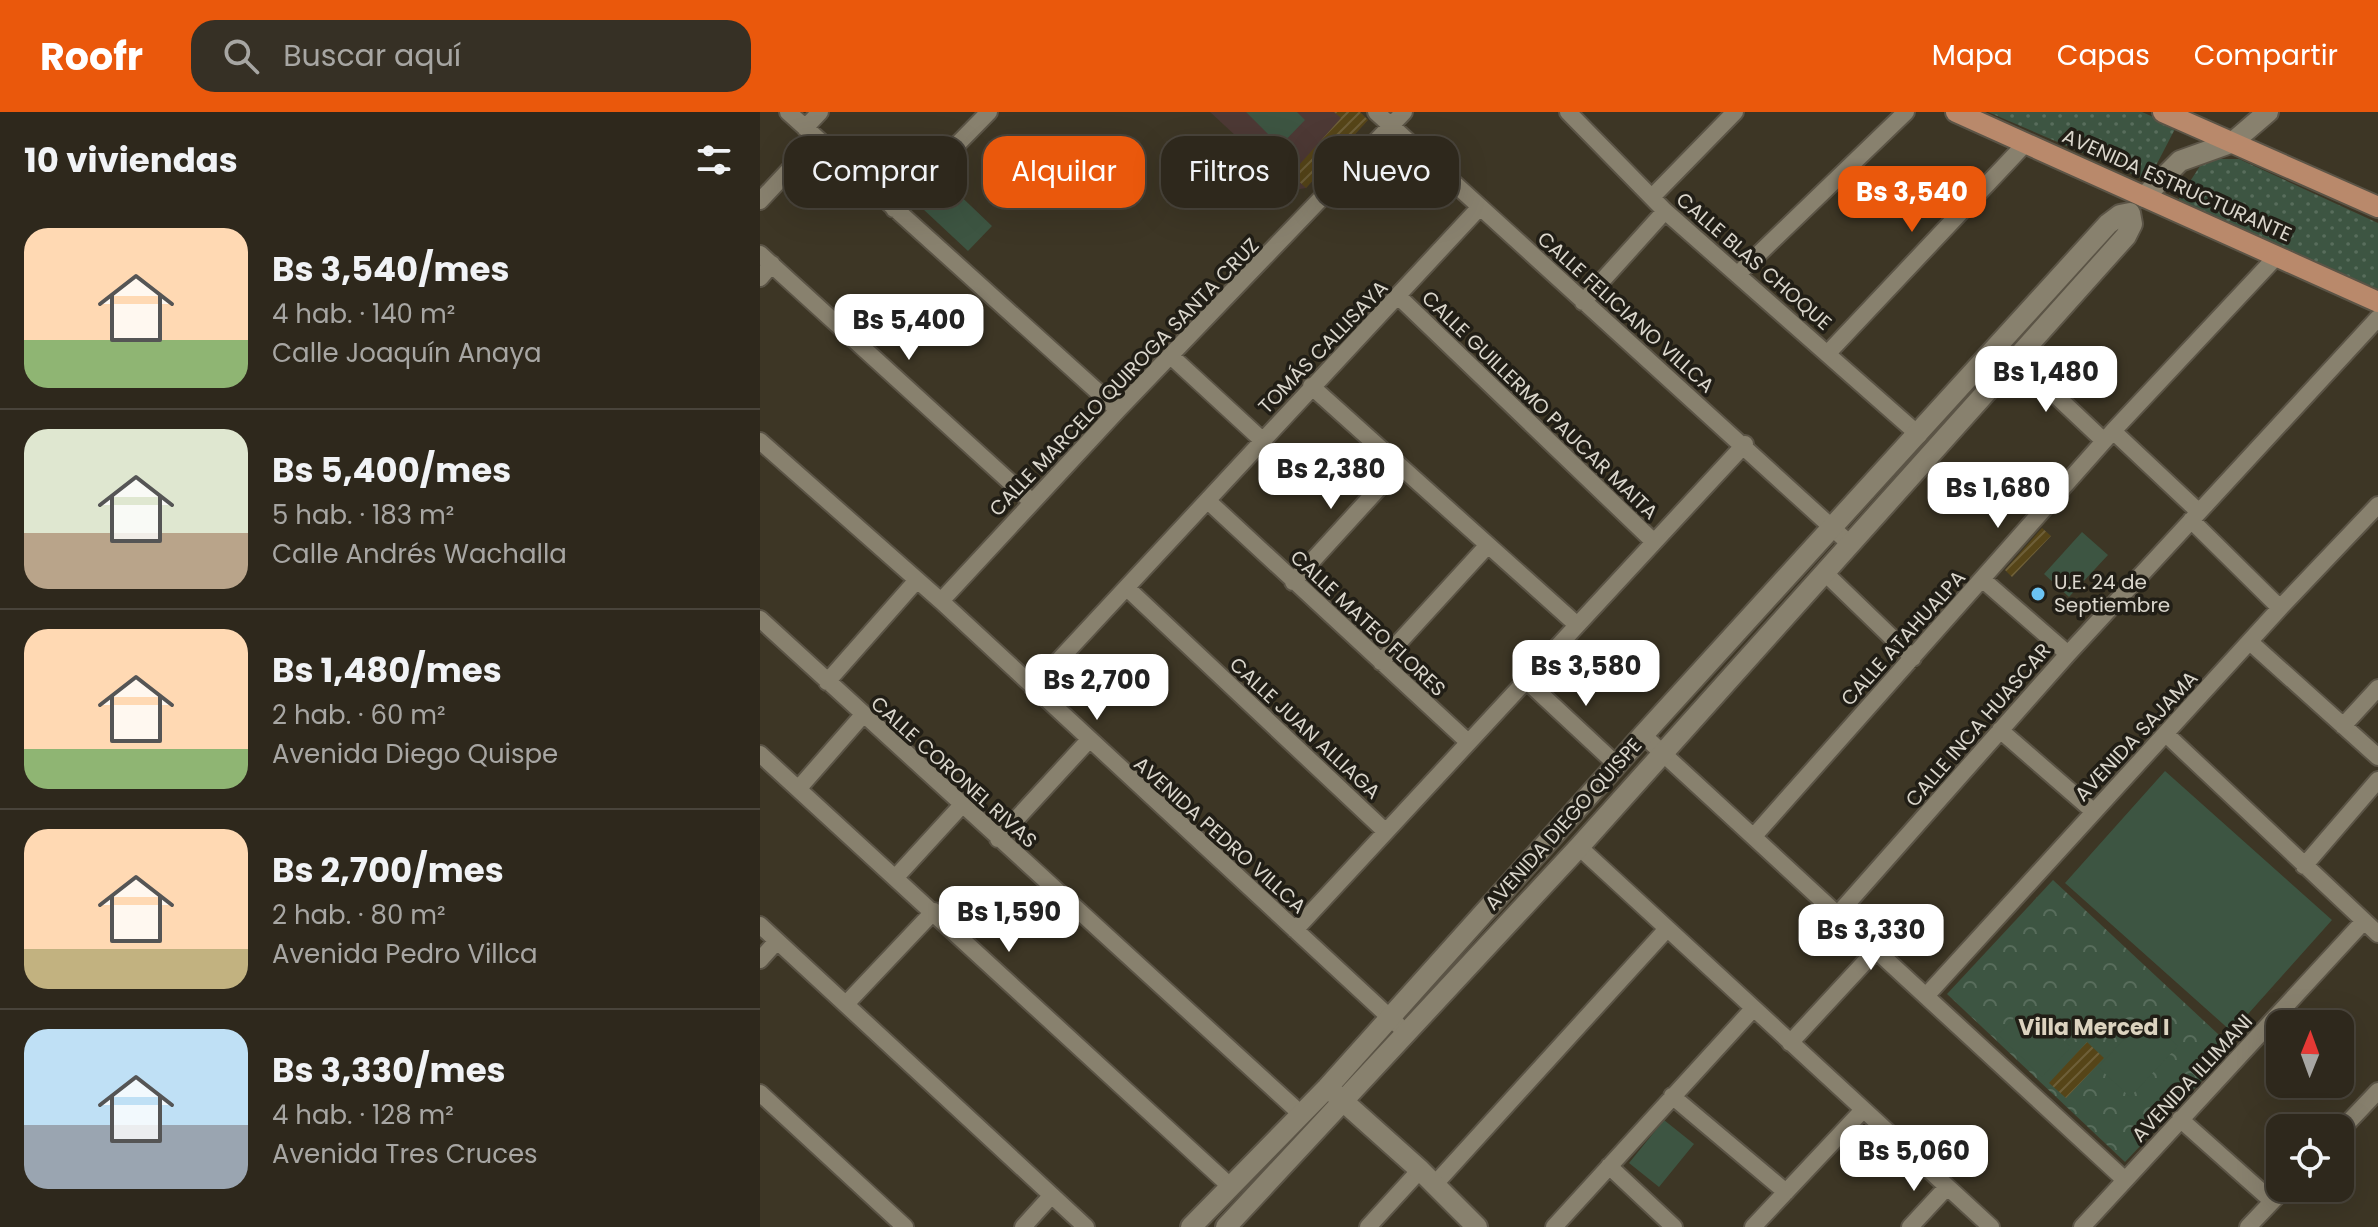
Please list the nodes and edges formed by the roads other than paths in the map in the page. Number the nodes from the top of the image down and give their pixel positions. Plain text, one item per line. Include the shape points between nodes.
1 (788, 112) edge
2 (820, 112) edge
3 (989, 112) edge
4 (1376, 112) edge
5 (1404, 112) edge
6 (1735, 112) edge
7 (1906, 112) edge
8 (1956, 112) edge
9 (2163, 112) edge
10 (2268, 112) edge
11 (1570, 113) edge
12 (1391, 126) junction
13 (812, 133) junction
14 (2233, 142) junction
15 (2026, 143) junction
16 (1652, 197) junction
17 (2144, 197) junction
18 (760, 201) edge
19 (2378, 207) edge
20 (1479, 208) junction
21 (894, 209) junction
22 (1665, 211) junction
23 (2130, 213) junction
24 (2277, 256) junction
25 (766, 259) edge
26 (1739, 273) junction
27 (760, 278) edge
28 (1399, 297) junction
29 (1583, 302) junction
30 (2378, 302) edge
31 (2378, 318) edge
32 (1828, 353) junction
33 (1172, 357) junction
34 (2015, 357) junction
35 (1311, 386) junction
36 (1118, 410) junction
37 (1919, 435) junction
38 (2109, 436) junction
39 (1262, 440) junction
40 (760, 441) edge
41 (1745, 444) junction
42 (1399, 466) junction
43 (1208, 501) junction
44 (1032, 502) junction
45 (2378, 506) edge
46 (2194, 516) junction
47 (1834, 528) junction
48 (1654, 542) junction
49 (1849, 543) junction
50 (1487, 546) junction
51 (1824, 572) junction
52 (1982, 579) junction
53 (917, 580) junction
54 (1293, 582) junction
55 (1128, 589) junction
56 (941, 601) junction
57 (2280, 608) junction
58 (760, 619) edge
59 (1576, 624) junction
60 (2250, 642) junction
61 (2068, 654) junction
62 (1913, 658) junction
63 (1381, 662) junction
64 (1527, 681) junction
65 (827, 682) junction
66 (1033, 688) junction
67 (2378, 688) edge
68 (862, 716) junction
69 (2343, 726) junction
70 (2000, 730) junction
71 (1643, 735) junction
72 (2167, 735) junction
73 (1088, 741) junction
74 (1467, 741) junction
75 (1664, 753) junction
76 (761, 756) edge
77 (2378, 757) edge
78 (1617, 765) junction
79 (2378, 780) edge
80 (799, 788) junction
81 (961, 806) junction
82 (2093, 811) junction
83 (1385, 831) junction
84 (1754, 836) junction
85 (998, 839) junction
86 (1579, 847) junction
87 (2304, 866) junction
88 (896, 877) junction
89 (934, 911) junction
90 (1838, 914) junction
91 (2364, 921) junction
92 (760, 925) edge
93 (1295, 930) junction
94 (1666, 930) junction
95 (2378, 934) edge
96 (777, 941) junction
97 (1877, 949) junction
98 (760, 960) edge
99 (1926, 996) junction
100 (846, 1004) junction
101 (1752, 1010) junction
102 (1390, 1016) junction
103 (1405, 1033) junction
104 (1790, 1043) junction
105 (2378, 1091) edge
106 (760, 1093) edge
107 (1335, 1094) junction
108 (1672, 1096) junction
109 (1862, 1111) junction
110 (1300, 1113) junction
111 (2354, 1116) edge
112 (2180, 1119) junction
113 (1609, 1166) junction
114 (1427, 1177) junction
115 (2125, 1180) junction
116 (1230, 1186) junction
117 (1947, 1187) junction
118 (1786, 1192) junction
119 (1051, 1196) junction
120 (2266, 1196) edge
121 (2271, 1202) edge
122 (905, 1227) edge
123 (1023, 1227) edge
124 (1086, 1227) edge
125 (1191, 1227) edge
126 (1226, 1227) edge
127 (1368, 1227) edge
128 (1477, 1227) edge
129 (1554, 1227) edge
130 (1674, 1227) edge
131 (1753, 1227) edge
132 (1910, 1227) edge
133 (1991, 1227) edge
134 (2082, 1227) edge
135 (2248, 1227) edge

1 - 13 street
2 - 13 street
3 - 21 street
4 - 12 street, CALLE FELICIANO VILLCA
5 - 12 street, CALLE MARCELO QUIROGA SANTA CRUZ
6 - 16 street
7 - 26 street
8 - 15 main road, AVENIDA ESTRUCTURANTE
9 - 14 main road
10 - 14 street
11 - 16 street, CALLE BLAS CHOQUE
12 - 20 street, CALLE FELICIANO VILLCA
12 - 33 street, CALLE MARCELO QUIROGA SANTA CRUZ
13 - 18 street
13 - 21 street
14 - 17 street, AVENIDA DIEGO QUISPE via 2189,156
14 - 19 main road
15 - 17 main road, AVENIDA ESTRUCTURANTE
15 - 32 street
16 - 22 street, CALLE BLAS CHOQUE
17 - 23 street, AVENIDA DIEGO QUISPE
17 - 24 main road, AVENIDA ESTRUCTURANTE
20 - 28 street, TOMÁS CALLISAYA
20 - 29 street, CALLE FELICIANO VILLCA
21 - 36 street
22 - 26 street, CALLE BLAS CHOQUE
22 - 29 street
23 - 34 street, AVENIDA DIEGO QUISPE via 2126,236
23 - 37 street, AVENIDA DIEGO QUISPE via 2108,224
24 - 30 main road, AVENIDA ESTRUCTURANTE
24 - 38 street, CALLE ATAHUALPA
25 - 27 street
25 - 44 street
26 - 32 street, CALLE BLAS CHOQUE
28 - 35 street, TOMÁS CALLISAYA
28 - 48 street, CALLE GUILLERMO PAUCAR MAITA
29 - 41 street, CALLE FELICIANO VILLCA
31 - 46 street, CALLE INCA HUASCAR
32 - 37 street, CALLE BLAS CHOQUE
33 - 36 street, CALLE MARCELO QUIROGA SANTA CRUZ
33 - 39 street
34 - 38 street
34 - 49 street, AVENIDA DIEGO QUISPE
35 - 39 street, TOMÁS CALLISAYA
35 - 42 street
36 - 44 street, CALLE MARCELO QUIROGA SANTA CRUZ
37 - 47 street, AVENIDA DIEGO QUISPE
38 - 46 street
38 - 52 street, CALLE ATAHUALPA
39 - 43 street, TOMÁS CALLISAYA
40 - 53 street, AVENIDA PEDRO VILLCA
41 - 47 street, CALLE FELICIANO VILLCA
41 - 48 street
42 - 50 street
42 - 54 street
43 - 54 street, CALLE MATEO FLORES
43 - 55 street, TOMÁS CALLISAYA
44 - 56 street, CALLE MARCELO QUIROGA SANTA CRUZ
45 - 57 street, AVENIDA SAJAMA
46 - 57 street
46 - 61 street, CALLE INCA HUASCAR
47 - 49 street, CALLE FELICIANO VILLCA
47 - 71 street, AVENIDA DIEGO QUISPE
48 - 59 street
49 - 51 street, AVENIDA DIEGO QUISPE
50 - 59 street
50 - 63 street
51 - 62 street
51 - 75 street, AVENIDA DIEGO QUISPE
52 - 61 street
52 - 62 street, CALLE ATAHUALPA
53 - 56 street, AVENIDA PEDRO VILLCA
53 - 65 street
54 - 63 street, CALLE MATEO FLORES
55 - 66 street, TOMÁS CALLISAYA
55 - 83 street, CALLE JUAN ALLIAGA
56 - 66 street, AVENIDA PEDRO VILLCA
57 - 60 street, AVENIDA SAJAMA
58 - 65 street, CALLE CORONEL RIVAS
59 - 64 street
60 - 69 street
60 - 72 street, AVENIDA SAJAMA
61 - 70 street, CALLE INCA HUASCAR
62 - 84 street, CALLE ATAHUALPA
63 - 74 street, CALLE MATEO FLORES
64 - 74 street
64 - 78 street
65 - 68 street, CALLE CORONEL RIVAS
66 - 73 street, AVENIDA PEDRO VILLCA
67 - 69 street
68 - 80 street
68 - 81 street, CALLE CORONEL RIVAS
69 - 77 street
70 - 82 street
70 - 90 street, CALLE INCA HUASCAR
71 - 75 street
71 - 78 street, AVENIDA DIEGO QUISPE
72 - 82 street, AVENIDA SAJAMA
72 - 87 street
73 - 85 street
73 - 93 street, AVENIDA PEDRO VILLCA
74 - 83 street
75 - 84 street
75 - 86 street, AVENIDA DIEGO QUISPE
76 - 80 street
78 - 102 street, AVENIDA DIEGO QUISPE
79 - 87 street
80 - 88 street
81 - 85 street, CALLE CORONEL RIVAS
81 - 88 street
82 - 99 street, AVENIDA SAJAMA
83 - 93 street
84 - 90 street
85 - 110 street, CALLE CORONEL RIVAS
86 - 94 street
86 - 103 street, AVENIDA DIEGO QUISPE
87 - 91 street
88 - 89 street
89 - 100 street
89 - 116 street
90 - 97 street
91 - 95 street
91 - 112 street, AVENIDA ILLIMANI
92 - 96 street
93 - 102 street, AVENIDA PEDRO VILLCA
94 - 101 street
94 - 114 street
96 - 98 street
96 - 100 street
97 - 99 street
97 - 104 street
99 - 115 street
100 - 119 street
101 - 104 street
101 - 108 street
102 - 103 street, AVENIDA PEDRO VILLCA
102 - 107 street, AVENIDA DIEGO QUISPE
103 - 107 street, AVENIDA DIEGO QUISPE
104 - 109 street
105 - 111 street
106 - 122 street
107 - 110 street, AVENIDA DIEGO QUISPE
107 - 114 street
107 - 126 street, AVENIDA DIEGO QUISPE
108 - 113 street
108 - 118 street
109 - 117 street
109 - 118 street
110 - 116 street, AVENIDA DIEGO QUISPE
112 - 115 street, AVENIDA ILLIMANI
112 - 120 street
113 - 129 street
113 - 130 street
114 - 127 street
114 - 128 street
115 - 134 street, AVENIDA ILLIMANI
116 - 125 street, AVENIDA DIEGO QUISPE
117 - 132 street
117 - 133 street
118 - 131 street
119 - 123 street
119 - 124 street
121 - 135 street

